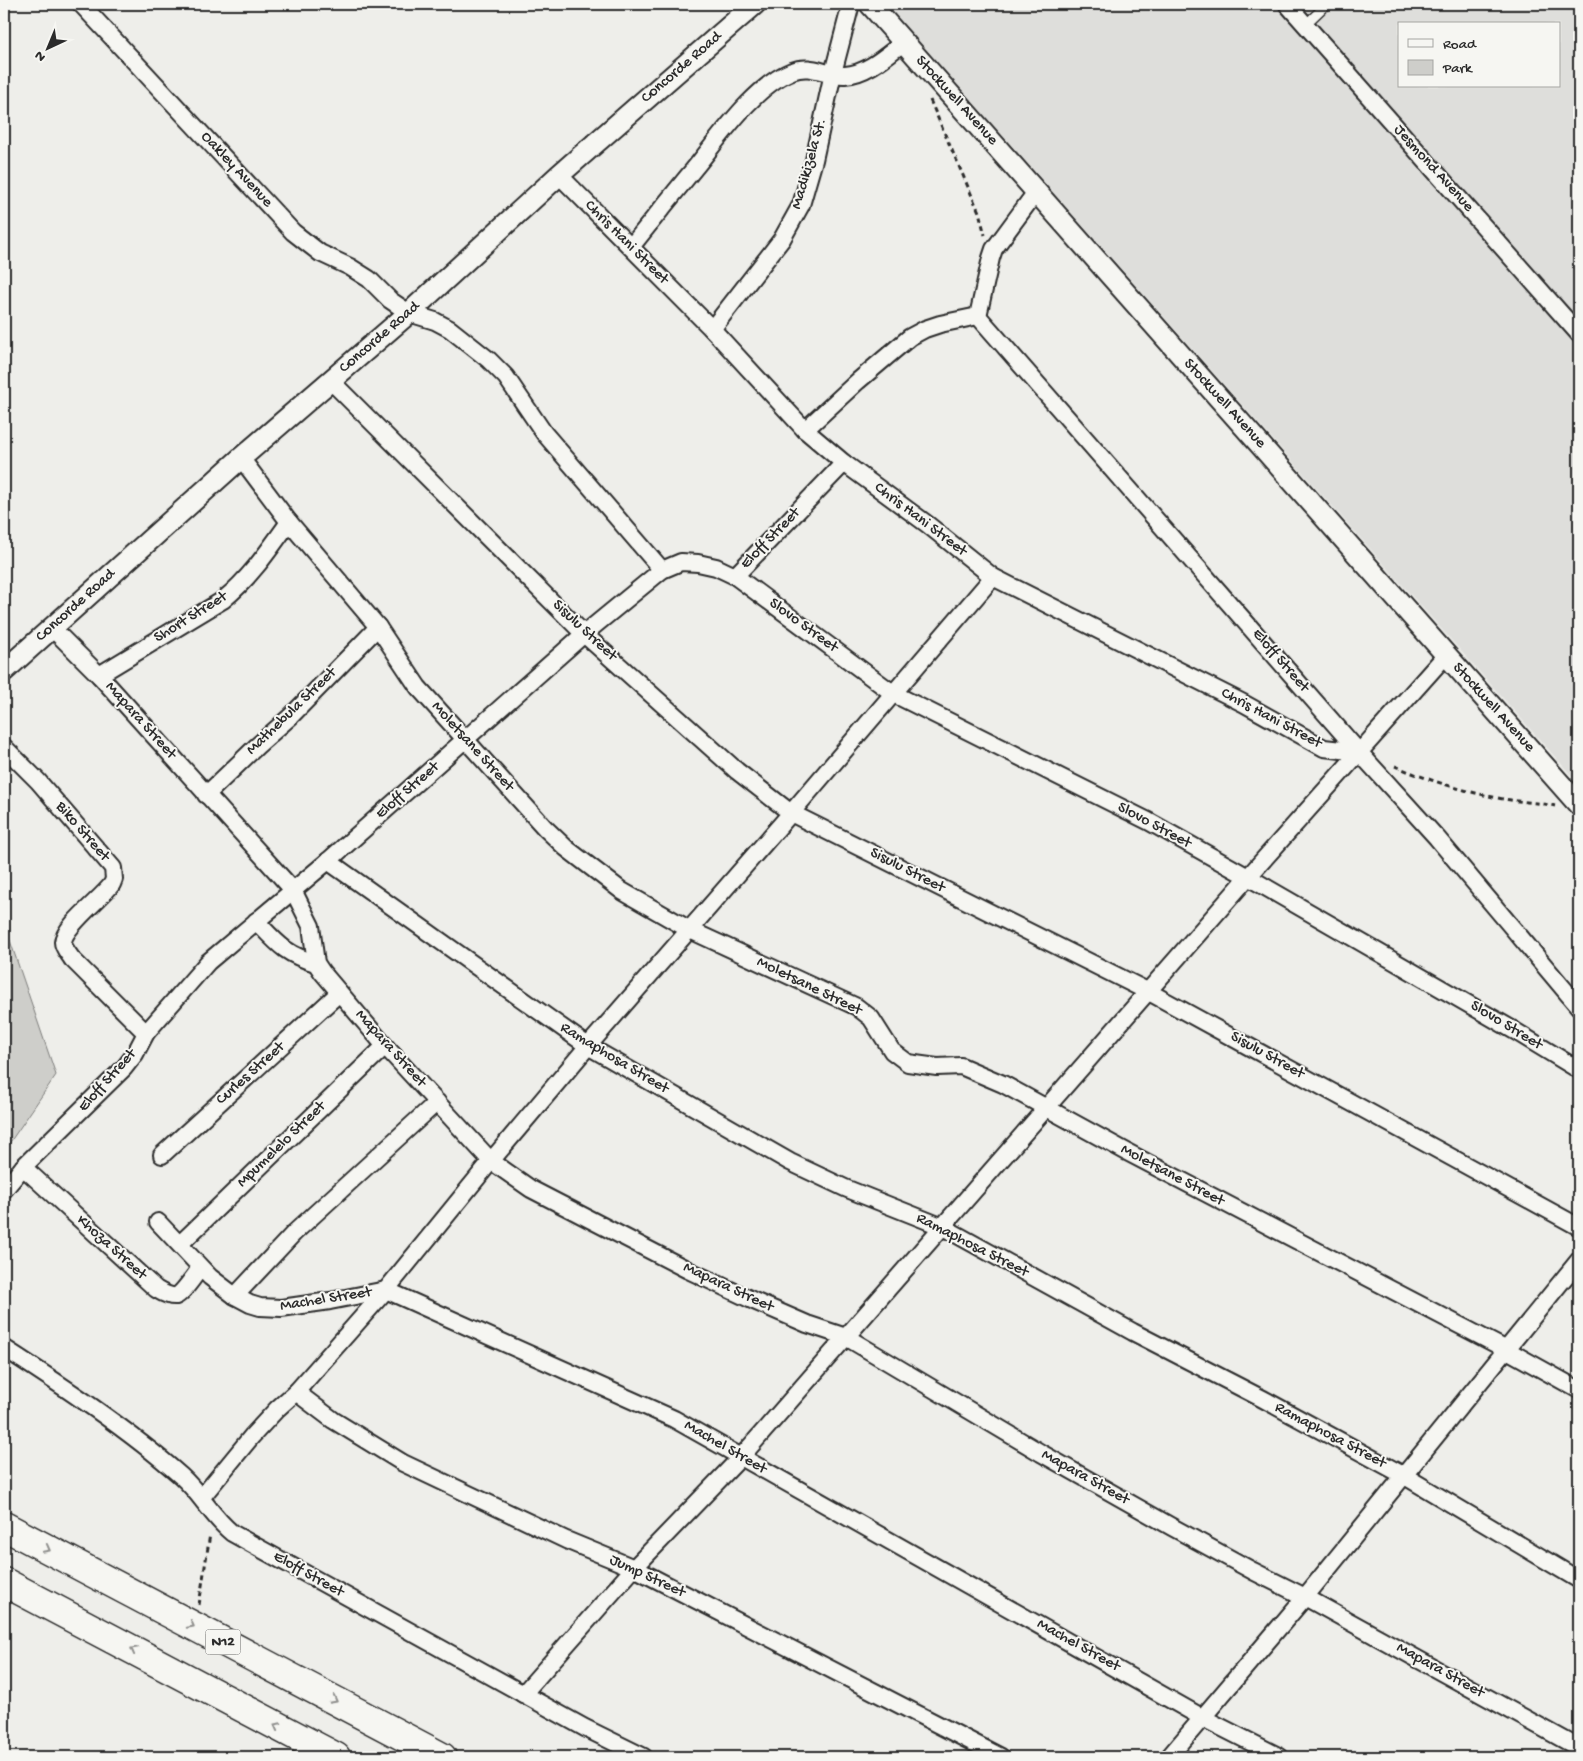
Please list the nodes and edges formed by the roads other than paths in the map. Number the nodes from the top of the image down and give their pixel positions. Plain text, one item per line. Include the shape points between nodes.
1 (81, 4) edge
2 (755, 4) edge
3 (851, 4) edge
4 (870, 4) edge
5 (1287, 4) edge
6 (1327, 4) edge
7 (1306, 25) junction
8 (904, 42) junction
9 (833, 73) junction
10 (559, 175) junction
11 (1036, 192) junction
12 (631, 247) junction
13 (409, 314) junction
14 (978, 316) junction
15 (712, 329) junction
16 (1579, 334) edge
17 (331, 381) junction
18 (805, 430) junction
19 (241, 458) junction
20 (844, 463) junction
21 (289, 522) junction
22 (662, 570) junction
23 (734, 576) junction
24 (993, 577) junction
25 (378, 627) junction
26 (51, 628) junction
27 (584, 634) junction
28 (1446, 655) junction
29 (4, 671) edge
30 (99, 675) junction
31 (894, 694) junction
32 (465, 740) junction
33 (4, 747) edge
34 (1359, 752) junction
35 (206, 794) junction
36 (1571, 806) edge
37 (791, 813) junction
38 (328, 861) junction
39 (1248, 877) junction
40 (293, 890) junction
41 (256, 921) junction
42 (690, 930) junction
43 (316, 963) junction
44 (1149, 992) junction
45 (339, 993) junction
46 (1579, 1006) edge
47 (146, 1033) junction
48 (385, 1046) junction
49 (588, 1046) junction
50 (1579, 1070) edge
51 (437, 1102) junction
52 (1047, 1109) junction
53 (162, 1154) dead end
54 (491, 1161) junction
55 (24, 1167) junction
56 (4, 1190) edge
57 (158, 1222) dead end
58 (1579, 1227) edge
59 (942, 1228) junction
60 (180, 1244) junction
61 (1579, 1260) edge
62 (200, 1268) junction
63 (386, 1290) junction
64 (235, 1296) junction
65 (846, 1337) junction
66 (4, 1348) edge
67 (1507, 1350) junction
68 (1579, 1390) edge
69 (296, 1392) junction
70 (741, 1457) junction
71 (1403, 1475) junction
72 (202, 1497) junction
73 (4, 1526) edge
74 (634, 1568) junction
75 (1579, 1580) edge
76 (4, 1582) edge
77 (1305, 1597) junction
78 (523, 1694) junction
79 (1202, 1718) junction
80 (1579, 1748) edge
81 (336, 1757) edge
82 (442, 1757) edge
83 (644, 1757) edge
84 (1001, 1757) edge
85 (1168, 1757) edge
86 (1280, 1757) edge

1 - 13 street, Oakley Avenue via 293,232 320,253 369,280
2 - 10 street, Concorde Road
3 - 9 street, Madikizela St.
4 - 8 street, Stockwell Avenue
5 - 7 street, Jesmond Avenue
6 - 7 lane
7 - 16 street, Jesmond Avenue
8 - 9 street via 866,69 845,75
8 - 11 street, Stockwell Avenue
9 - 12 street via 801,68 767,87 728,126
9 - 15 street, Madikizela St. via 808,186 797,213 782,239
10 - 12 street, Chris Hani Street
10 - 13 street, Concorde Road
11 - 14 street via 991,258
11 - 28 street, Stockwell Avenue
12 - 15 street, Chris Hani Street
13 - 17 street, Concorde Road
13 - 22 street via 450,329 506,377 544,432
14 - 18 street via 940,324 910,337
14 - 34 street, Eloff Street
15 - 18 street, Chris Hani Street
17 - 19 street, Concorde Road
17 - 27 street, Sisulu Street
18 - 20 street, Chris Hani Street
19 - 21 street, Moletsane Street
19 - 26 street, Concorde Road
20 - 23 street, Eloff Street
20 - 24 street, Chris Hani Street
21 - 25 street, Moletsane Street
21 - 30 street, Short Street via 238,588
22 - 23 street, Eloff Street via 681,562 698,562 716,566
22 - 27 street, Eloff Street
23 - 31 street, Slovo Street
24 - 31 street
24 - 34 street, Chris Hani Street via 1324,748
25 - 32 street, Moletsane Street via 418,687
25 - 35 street, Mathebula Street via 290,717
26 - 29 street, Concorde Road
26 - 30 street, Mapara Street
27 - 32 street, Eloff Street
27 - 37 street, Sisulu Street via 737,771
28 - 34 street
28 - 36 street, Stockwell Avenue
30 - 35 street, Mapara Street
31 - 37 street
31 - 39 street, Slovo Street via 1148,821
32 - 38 street, Eloff Street
32 - 42 street, Moletsane Street via 566,848 622,891
33 - 47 street, Biko Street via 38,781 113,868 112,884 69,928 63,942 72,959
34 - 39 street
34 - 46 street, Eloff Street via 1437,838
35 - 40 street, Mapara Street
37 - 42 street
37 - 44 street, Sisulu Street
38 - 40 street, Eloff Street
38 - 49 street, Ramaphosa Street
39 - 44 street
39 - 50 street, Slovo Street
40 - 41 street, Eloff Street
40 - 43 street, Mapara Street via 311,926
41 - 43 street via 288,952
41 - 47 street, Eloff Street via 198,971
42 - 49 street
42 - 52 street, Moletsane Street via 858,1007 871,1018 892,1050 908,1063 960,1066 1003,1084
43 - 45 street, Mapara Street
44 - 52 street
44 - 58 street, Sisulu Street
45 - 48 street, Mapara Street
45 - 53 street, Curles Street
47 - 55 street, Eloff Street via 136,1054 124,1068
48 - 51 street, Mapara Street
48 - 60 street, Mpumelelo Street
49 - 54 street
49 - 59 street, Ramaphosa Street via 790,1162
51 - 54 street, Mapara Street
51 - 64 street via 294,1233
52 - 59 street
52 - 67 street, Moletsane Street
54 - 63 street
54 - 65 street, Mapara Street via 531,1189 688,1270 807,1324
55 - 56 street, Eloff Street
55 - 62 street, Khoza Street via 163,1293 178,1294
57 - 60 street, Machel Street
59 - 65 street
59 - 71 street, Ramaphosa Street
60 - 62 street, Machel Street
61 - 67 street
62 - 64 street, Machel Street
63 - 64 street, Machel Street via 270,1309
63 - 69 street
63 - 70 street, Machel Street via 674,1419
65 - 70 street
65 - 77 street, Mapara Street via 1041,1453
66 - 72 street, Eloff Street via 128,1434
67 - 68 street, Moletsane Street
67 - 71 street
69 - 72 street via 252,1436
69 - 74 street, Jump Street via 333,1420 403,1463 550,1533
70 - 74 street
70 - 79 street, Machel Street
71 - 75 street, Ramaphosa Street
71 - 77 street
72 - 78 street, Eloff Street via 214,1516 232,1533
73 -> 82 highway, N12
74 - 78 street
74 - 84 street, Jump Street
81 -> 76 highway
77 - 79 street
77 - 80 street, Mapara Street
78 - 83 street, Eloff Street
79 - 85 street
79 - 86 street, Machel Street

